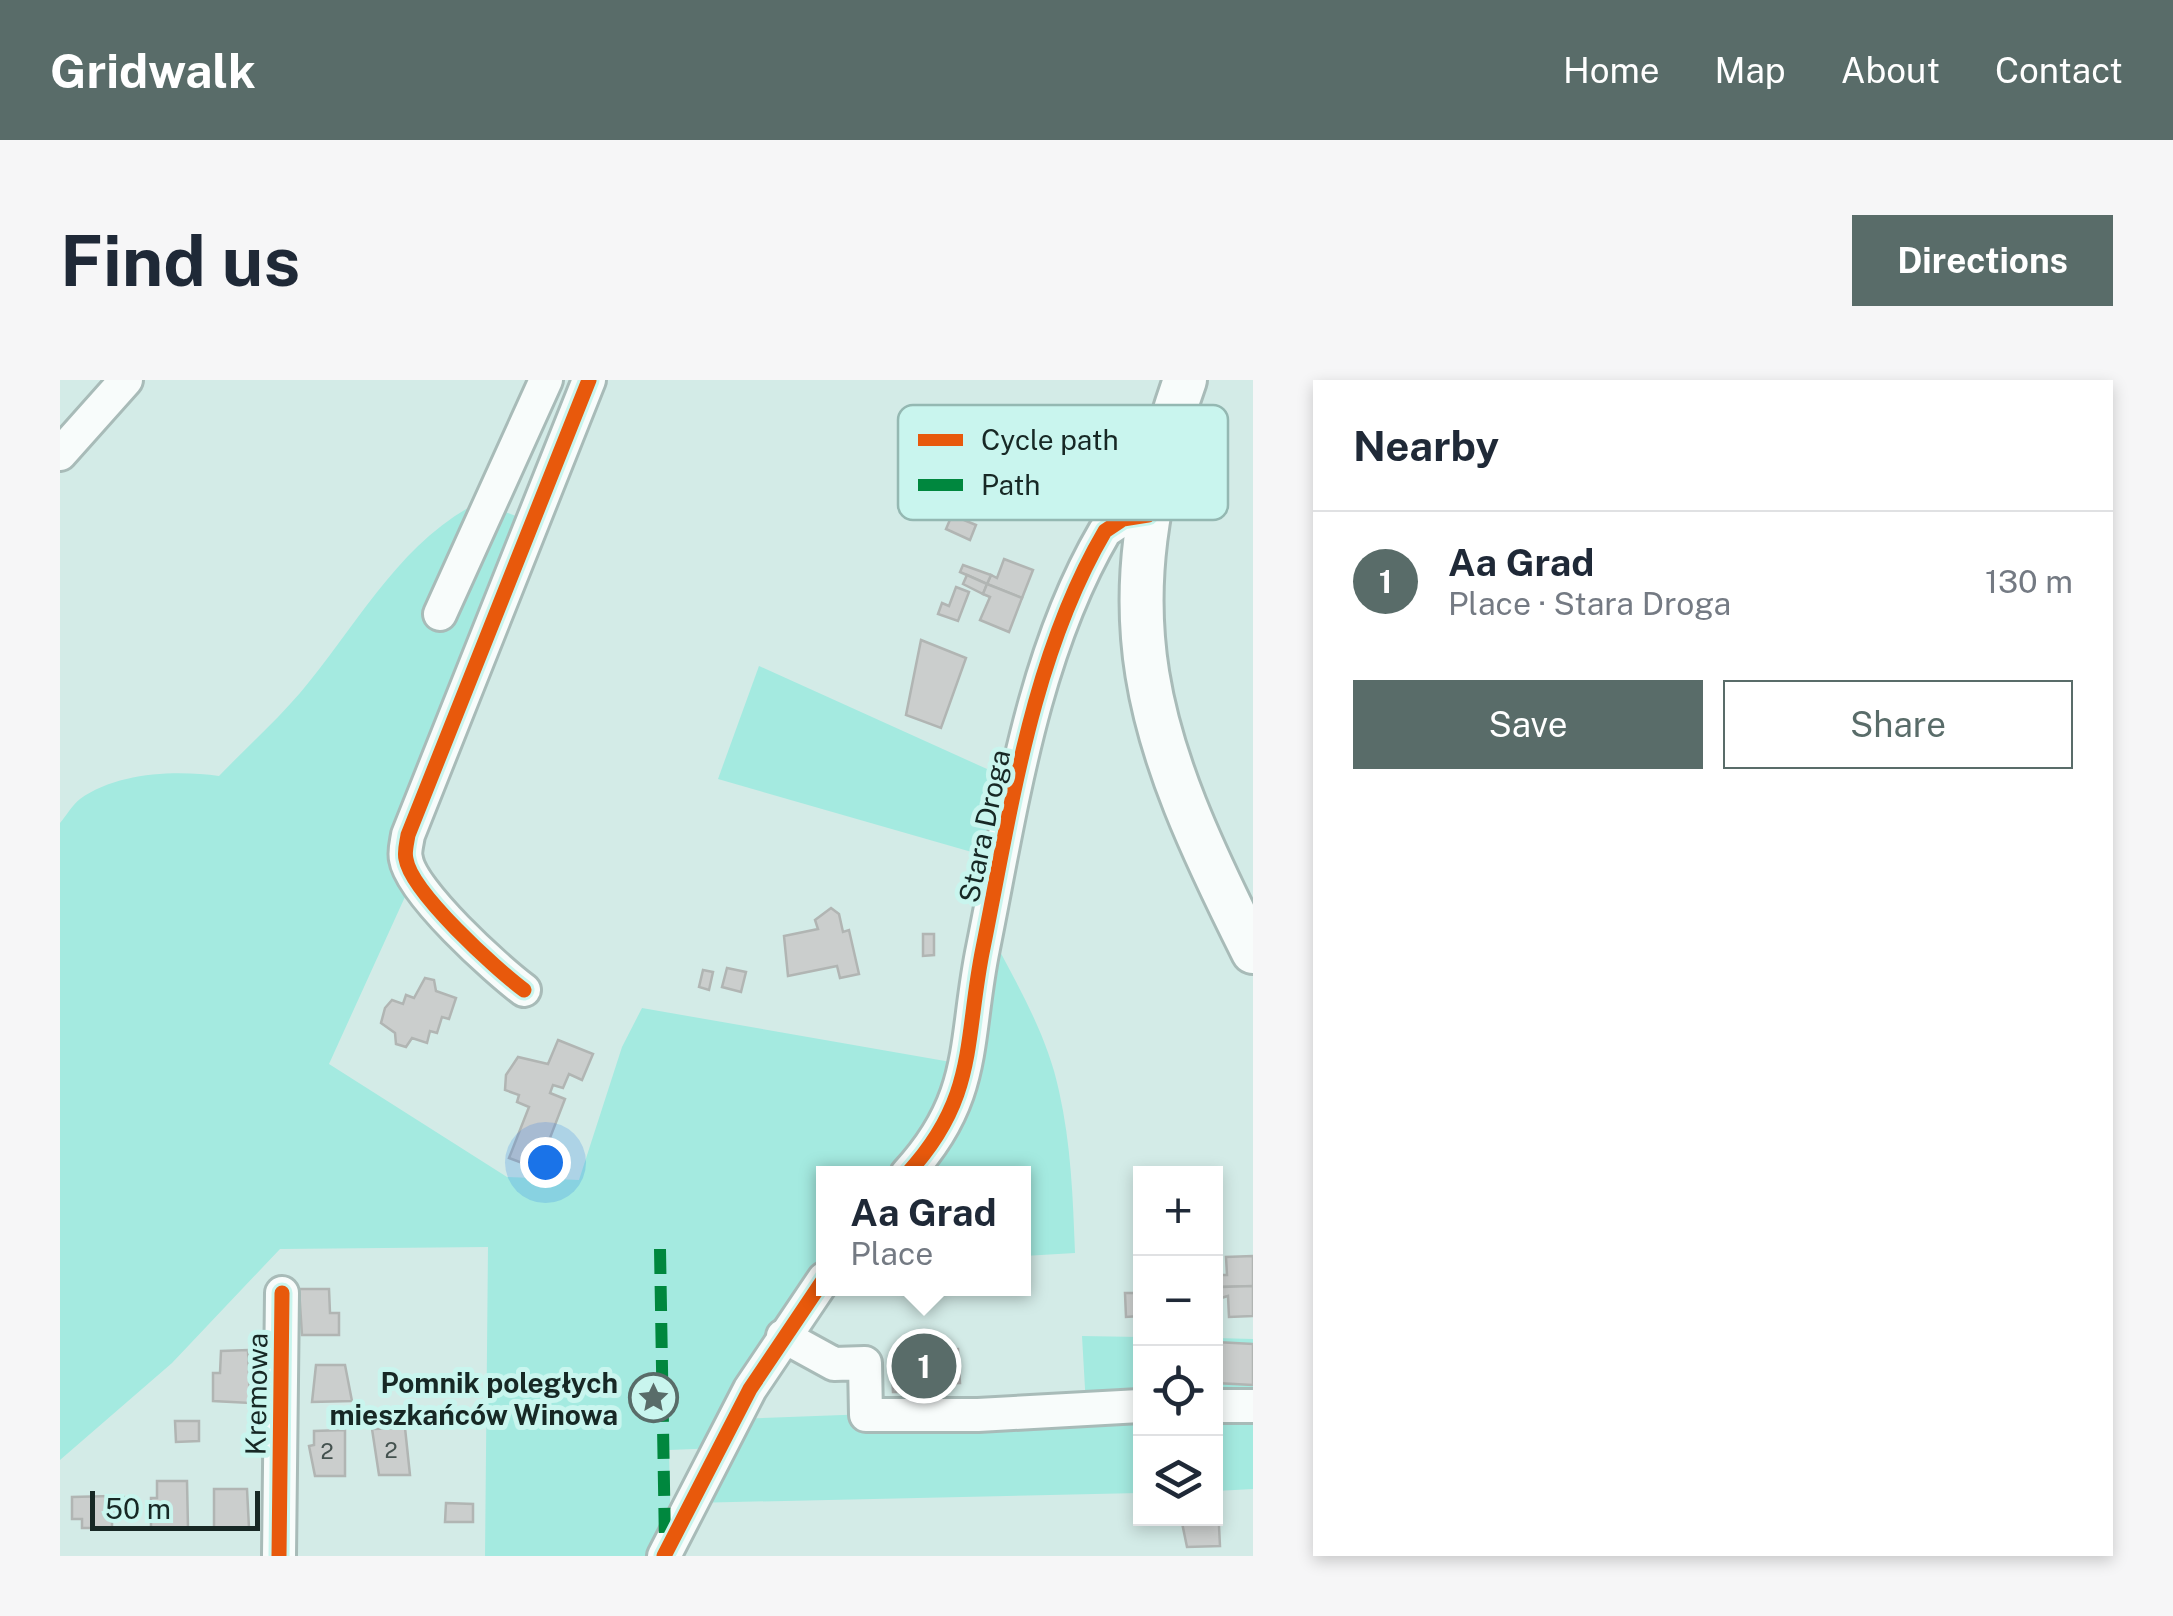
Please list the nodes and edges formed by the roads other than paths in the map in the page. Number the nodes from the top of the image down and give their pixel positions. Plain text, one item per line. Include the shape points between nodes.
1 (126, 380) edge
2 (546, 380) edge
3 (589, 380) edge
4 (1185, 380) edge
5 (1178, 405) edge
6 (60, 454) edge
7 (1121, 520) edge
8 (1147, 520) edge
9 (440, 614) dead end
10 (1253, 952) edge
11 (524, 990) dead end
12 (913, 1166) edge
13 (816, 1290) edge
14 (282, 1294) dead end
15 (783, 1336) junction
16 (1133, 1406) edge
17 (1223, 1406) edge
18 (1253, 1406) edge
19 (279, 1556) edge
20 (664, 1556) edge

1 - 6 street
2 - 9 street
3 - 11 street via 407,847 414,877 451,924
4 - 5 main road
7 - 12 street, Stara Droga via 1105,530 1046,669 982,954 968,1065 953,1110
8 - 10 main road via 1142,639 1158,737 1203,853
13 - 15 street
14 - 19 street, Kremowa
15 - 16 street via 834,1364 865,1363 866,1415
15 - 20 street
17 - 18 street

